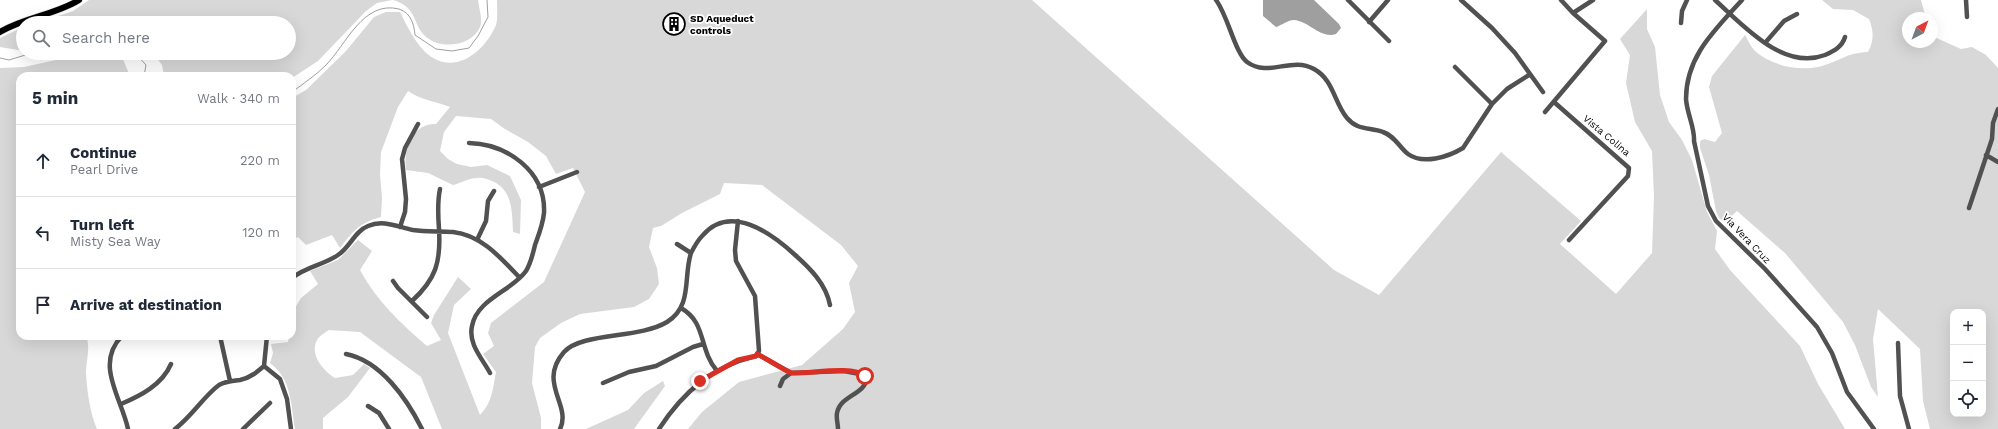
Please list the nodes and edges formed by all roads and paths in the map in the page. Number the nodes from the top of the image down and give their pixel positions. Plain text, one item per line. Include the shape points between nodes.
1 (79, 0) edge
2 (1216, 0) edge
3 (1348, 0) edge
4 (1388, 0) edge
5 (1461, 0) edge
6 (1561, 0) edge
7 (1593, 0) edge
8 (1687, 0) edge
9 (1715, 0) edge
10 (1742, 0) edge
11 (1966, 0) edge
12 (1573, 13) junction
13 (1730, 13) junction
14 (1797, 14) dead end
15 (40, 16) edge
16 (1968, 17) dead end
17 (1369, 22) junction
18 (1682, 23) dead end
19 (16, 24) edge
20 (0, 32) edge
21 (1845, 37) dead end
22 (1390, 41) dead end
23 (1765, 43) junction
24 (1455, 67) dead end
25 (1529, 75) junction
26 (1543, 92) dead end
27 (1554, 102) junction
28 (1492, 104) junction
29 (1998, 109) edge
30 (1545, 112) dead end
31 (418, 124) dead end
32 (469, 143) dead end
33 (1986, 155) junction
34 (1998, 162) edge
35 (577, 172) dead end
36 (539, 187) junction
37 (440, 189) dead end
38 (494, 191) dead end
39 (1969, 208) dead end
40 (738, 221) junction
41 (400, 227) junction
42 (440, 231) junction
43 (477, 240) junction
44 (1569, 240) dead end
45 (677, 244) dead end
46 (692, 253) junction
47 (296, 275) edge
48 (519, 277) junction
49 (393, 281) dead end
50 (412, 301) junction
51 (830, 305) dead end
52 (681, 308) junction
53 (426, 317) dead end
54 (118, 340) edge
55 (221, 340) edge
56 (267, 340) edge
57 (1898, 343) dead end
58 (703, 344) junction
59 (346, 354) dead end
60 (757, 354) junction
61 (171, 364) dead end
62 (264, 366) junction
63 (717, 371) junction
64 (490, 373) dead end
65 (791, 373) junction
66 (230, 381) junction
67 (603, 383) dead end
68 (780, 386) dead end
69 (270, 403) dead end
70 (121, 404) junction
71 (368, 406) dead end
72 (128, 429) edge
73 (175, 429) edge
74 (242, 429) edge
75 (291, 429) edge
76 (389, 429) edge
77 (422, 429) edge
78 (560, 429) edge
79 (659, 429) edge
80 (838, 429) edge
81 (1874, 429) edge
82 (1909, 429) edge

1 - 15 main road via 68,7
2 - 28 street via 1246,62 1264,70 1289,64 1303,64 1313,68 1325,77 1343,113 1352,123 1362,129 1379,130 1390,135 1414,157 1432,159 1455,153 1463,148
3 - 17 street
4 - 17 street
5 - 25 street via 1492,28
6 - 12 street
7 - 12 street
8 - 18 street via 1682,11
9 - 13 street
10 - 13 street, Via Vera Cruz
11 - 16 street
12 - 27 street via 1605,41
13 - 23 street
13 - 81 street, Via Vera Cruz via 1696,55 1687,86 1686,101 1695,133 1694,142 1708,206 1716,221 1765,269 1817,327 1832,353 1847,392
14 - 23 street via 1784,21
17 - 22 street
19 - 20 main road
21 - 23 street via 1840,47 1834,51 1810,58 1792,57
24 - 28 street
25 - 26 street
25 - 28 street via 1507,89
27 - 30 street
27 - 44 street, Vista Colina via 1629,168 1628,176
29 - 33 street
31 - 41 street via 404,148 402,160 406,199
32 - 36 street via 494,146 521,160 529,168
33 - 34 street
33 - 39 street
35 - 36 street
36 - 48 street via 543,201 543,223 528,266
37 - 42 street
38 - 43 street via 488,201 486,220
40 - 46 street via 720,222 708,229 698,240
40 - 51 street via 761,230 793,253 828,293
40 - 60 street via 736,261 755,296 759,351
41 - 42 street
41 - 47 street via 376,223 366,226 338,255 308,267
42 - 43 street via 454,232
42 - 50 street via 436,269 432,280
43 - 48 street via 500,257
45 - 46 street
46 - 52 street via 686,297
48 - 64 street via 481,308 475,316 471,338
49 - 50 street
50 - 53 street
52 - 58 street via 697,321
52 - 78 street via 668,322 652,329 575,343 564,351 556,363 553,377 554,390 563,413
54 - 70 street via 109,370
55 - 66 street
56 - 62 street
57 - 82 street via 1900,396
58 - 63 street via 710,362
58 - 67 street via 656,366 629,372
59 - 77 street via 357,356 390,380 412,408
60 - 63 street
60 - 65 street
61 - 70 street via 168,371 150,388
62 - 66 street via 242,380
62 - 75 street via 280,379 287,399
63 - 79 street via 684,395
65 - 68 street via 783,379
65 - 80 street via 844,371 860,373 867,378 864,386 840,405 836,419
66 - 73 street via 220,385
69 - 74 street
70 - 72 street
71 - 76 street via 379,413

